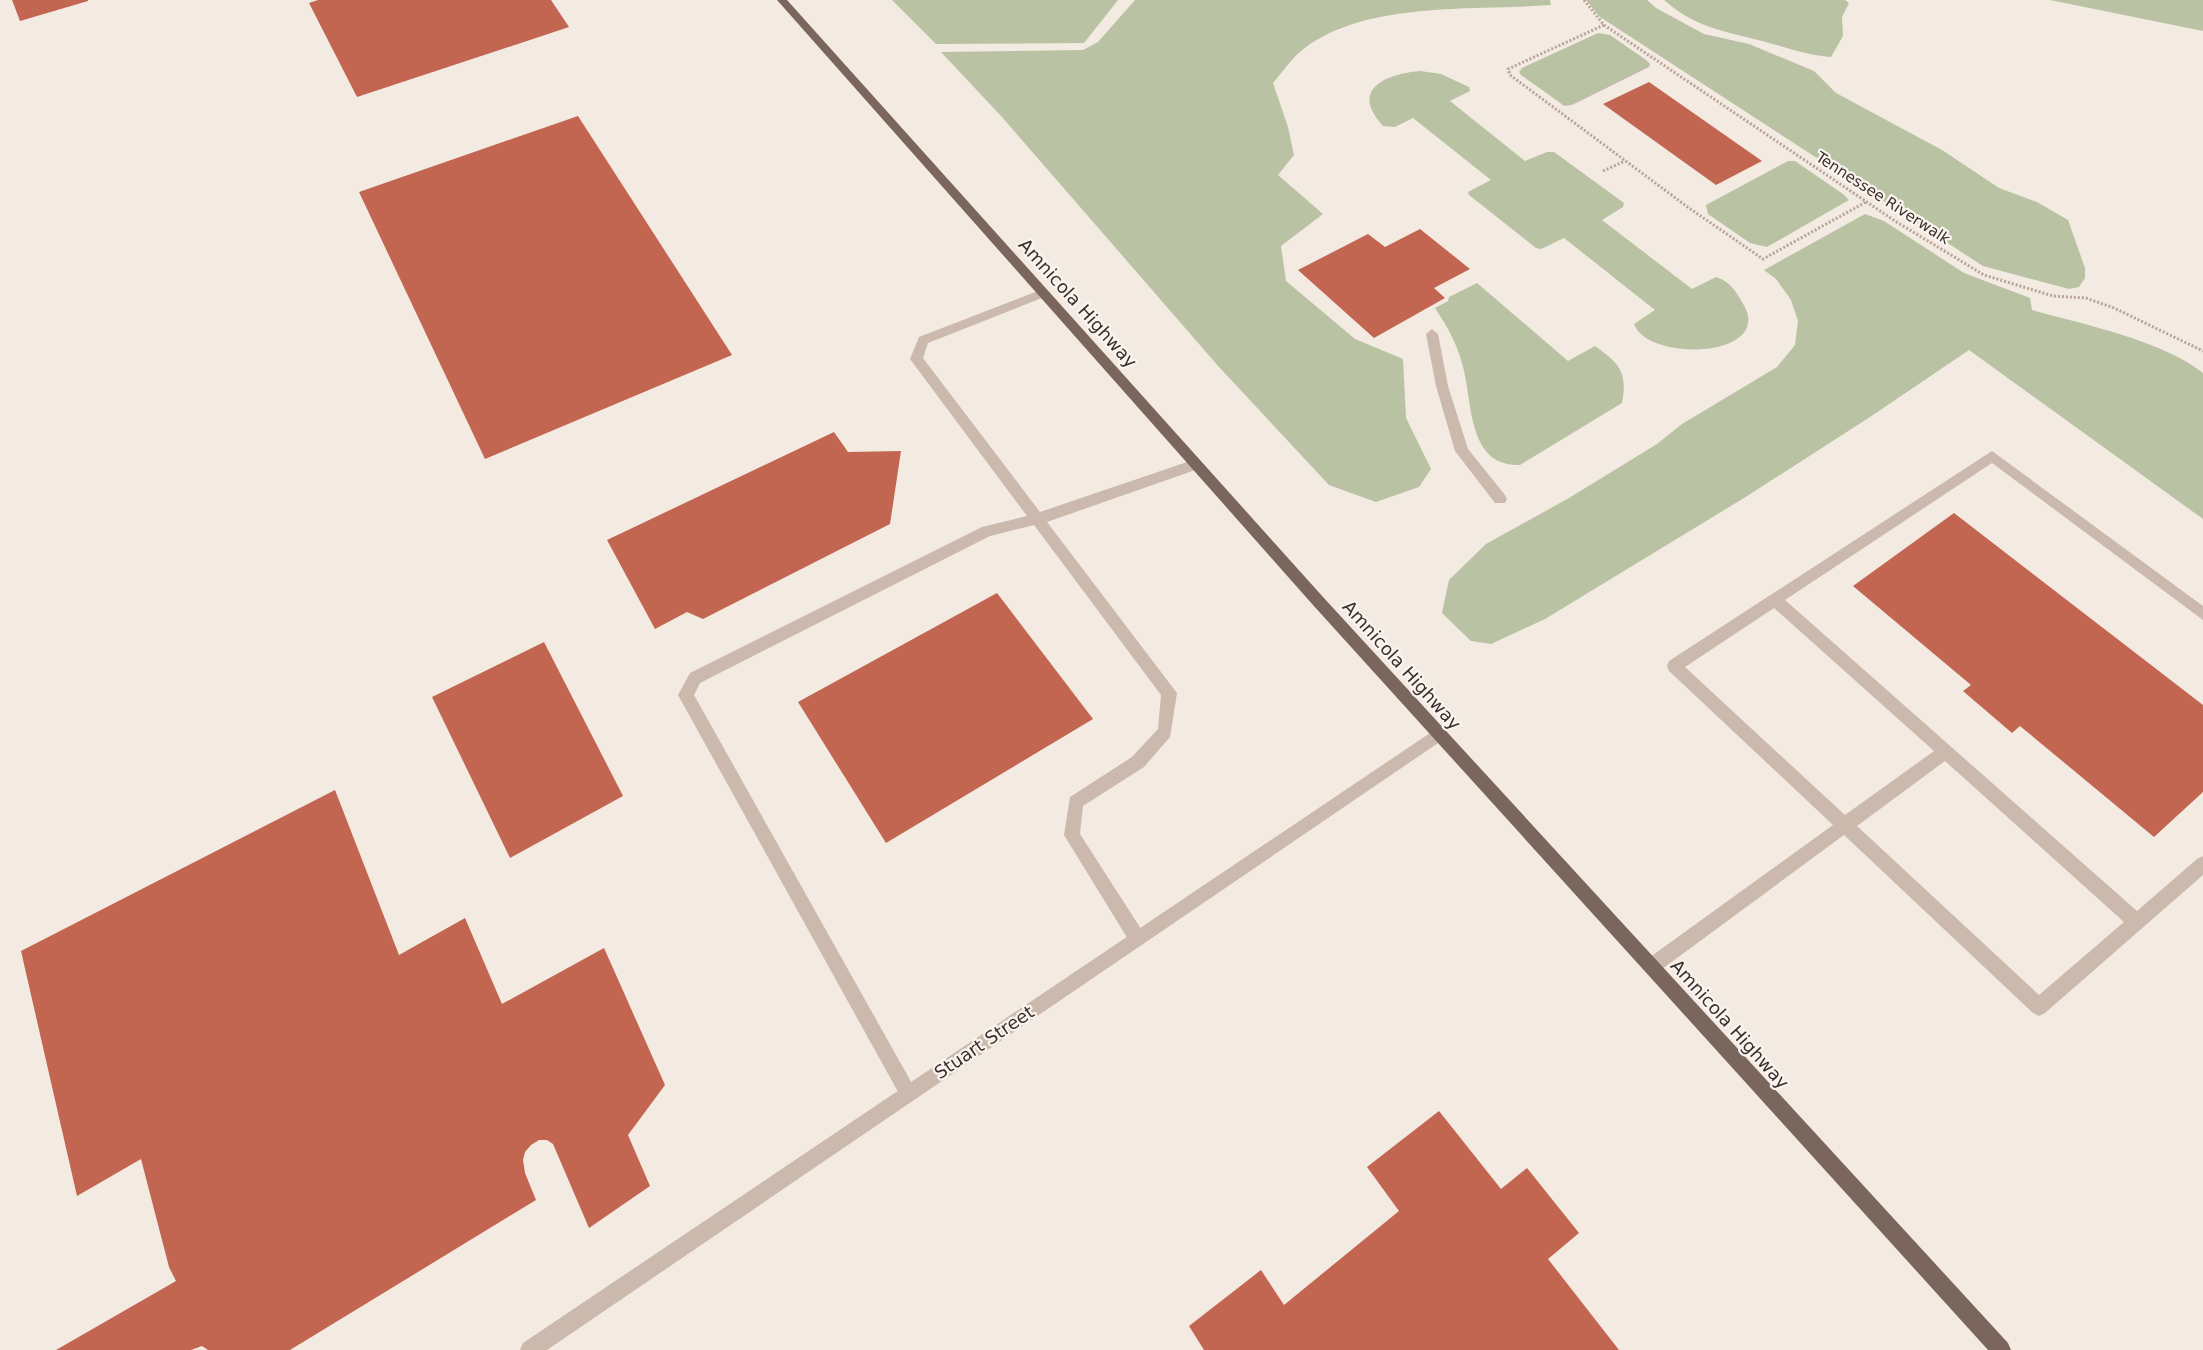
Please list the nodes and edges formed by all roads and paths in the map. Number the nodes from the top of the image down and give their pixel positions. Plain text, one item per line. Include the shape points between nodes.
1 (782, 0) edge
2 (1584, 0) edge
3 (1604, 24) junction
4 (1626, 161) junction
5 (1603, 171) dead end
6 (1866, 202) junction
7 (1043, 293) junction
8 (1432, 334) dead end
9 (2203, 351) edge
10 (1196, 464) junction
11 (1500, 499) dead end
12 (1036, 519) junction
13 (1774, 600) junction
14 (2203, 614) edge
15 (1439, 734) junction
16 (1945, 752) junction
17 (1844, 827) junction
18 (2203, 864) edge
19 (2137, 922) junction
20 (1137, 938) junction
21 (1652, 966) junction
22 (908, 1093) junction
23 (530, 1350) edge
24 (2001, 1350) edge

1 - 7 main road, Amnicola Highway
2 - 3 path, Tennessee Riverwalk
3 - 4 path via 1508,69 1510,75
3 - 6 path, Tennessee Riverwalk
4 - 5 path
4 - 6 path via 1763,259
6 - 9 path, Tennessee Riverwalk via 1984,275 2053,296 2086,298
7 - 10 main road, Amnicola Highway
7 - 12 street via 923,340 916,359
8 - 11 street via 1442,386 1462,451
10 - 12 street
10 - 15 main road, Amnicola Highway
12 - 20 street via 1168,693 1165,732 1138,762 1076,802 1072,835
12 - 22 street via 987,531 695,678 686,696
13 - 14 street via 1992,456
13 - 16 street
13 - 17 street via 1674,666
15 - 20 street, Stuart Street
15 - 21 main road, Amnicola Highway
16 - 17 street
16 - 19 street
17 - 19 street via 2038,1006
17 - 21 street
18 - 19 street
20 - 22 street, Stuart Street
21 - 24 main road, Amnicola Highway
22 - 23 street, Stuart Street

